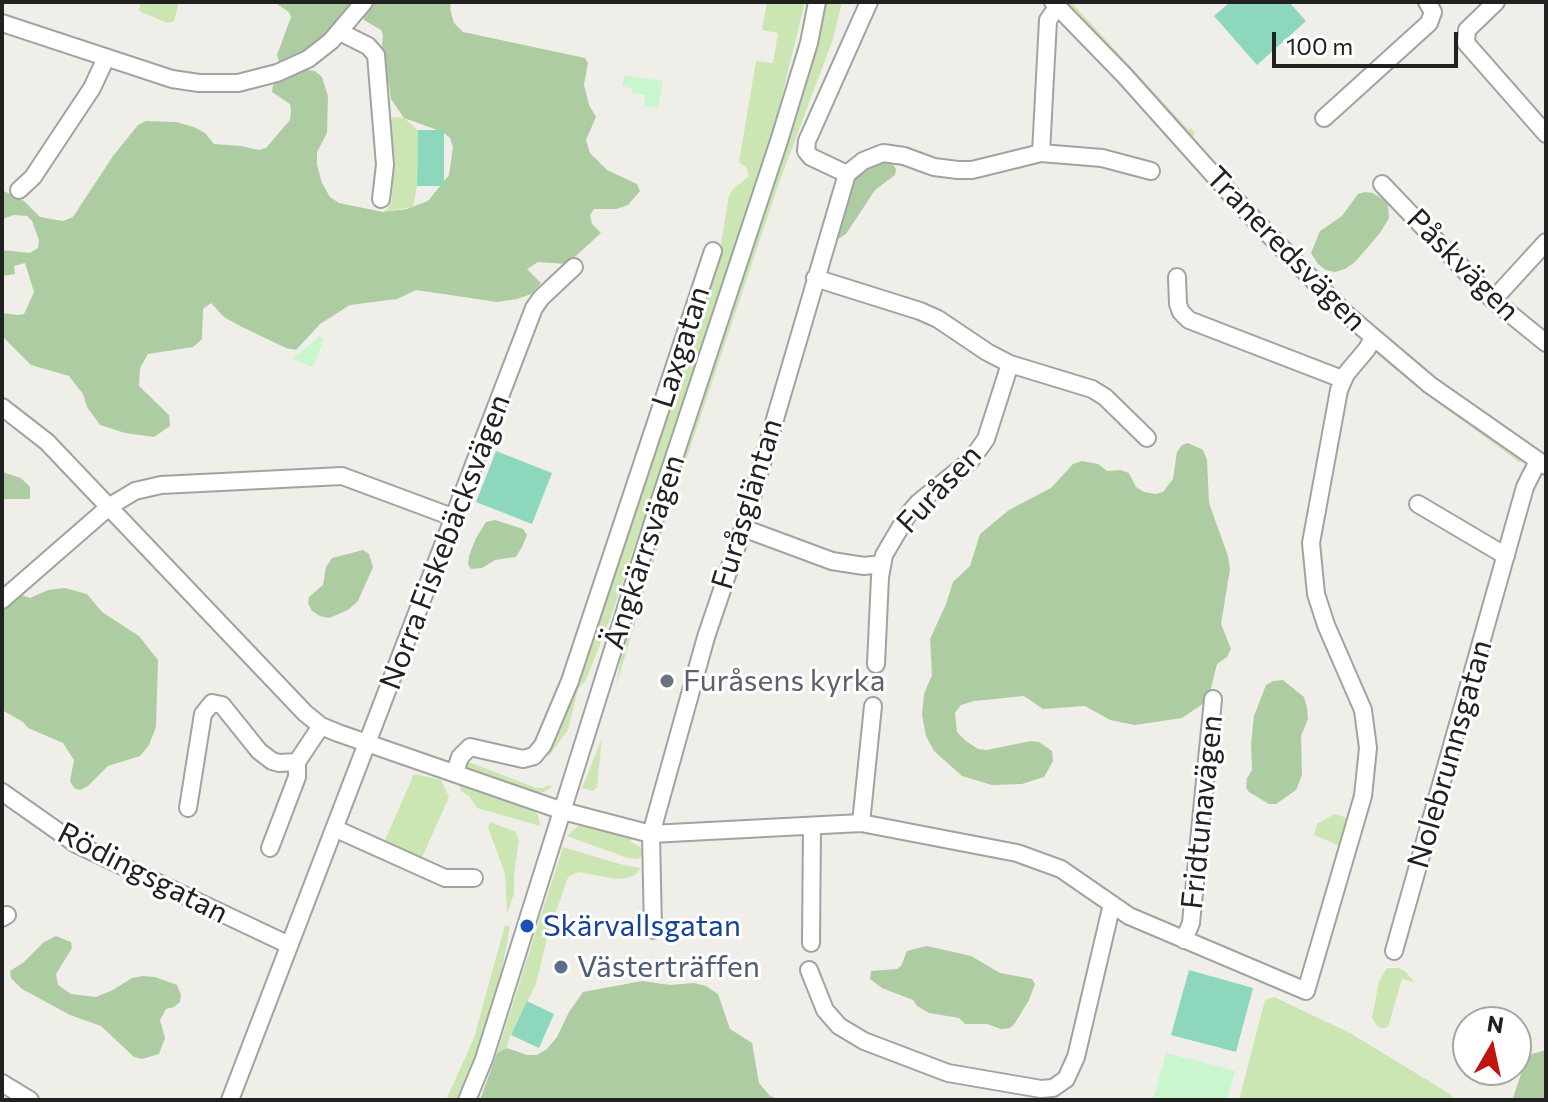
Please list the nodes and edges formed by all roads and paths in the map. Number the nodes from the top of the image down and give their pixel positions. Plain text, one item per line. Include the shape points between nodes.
1 (364, 2) edge
2 (817, 2) edge
3 (869, 2) edge
4 (1496, 2) edge
5 (1056, 4) edge
6 (1430, 7) edge
7 (2, 23) edge
8 (340, 32) junction
9 (106, 58) junction
10 (1324, 118) dead end
11 (1546, 134) edge
12 (1041, 153) junction
13 (1151, 171) dead end
14 (847, 174) junction
15 (1382, 184) dead end
16 (19, 190) dead end
17 (381, 199) dead end
18 (1546, 242) edge
19 (713, 251) dead end
20 (574, 267) dead end
21 (1177, 277) dead end
22 (815, 278) junction
23 (1493, 300) junction
24 (1373, 338) junction
25 (1546, 343) edge
26 (1010, 364) junction
27 (1342, 379) junction
28 (2, 407) edge
29 (1147, 438) dead end
30 (1542, 464) edge
31 (1418, 504) dead end
32 (110, 506) junction
33 (455, 518) junction
34 (743, 528) junction
35 (1506, 556) junction
36 (881, 564) junction
37 (2, 600) edge
38 (876, 664) dead end
39 (1213, 699) dead end
40 (873, 706) dead end
41 (321, 726) junction
42 (367, 744) junction
43 (297, 762) junction
44 (455, 773) junction
45 (2, 792) edge
46 (188, 808) dead end
47 (563, 811) junction
48 (861, 823) junction
49 (812, 826) junction
50 (336, 829) junction
51 (651, 834) junction
52 (270, 848) dead end
53 (474, 878) dead end
54 (1112, 904) junction
55 (653, 930) dead end
56 (1184, 940) junction
57 (811, 943) dead end
58 (289, 945) junction
59 (1394, 951) dead end
60 (809, 970) dead end
61 (2, 1083) edge
62 (30, 1100) edge
63 (230, 1100) edge
64 (467, 1100) edge

1 - 8 street
2 - 47 street, Ängkärrsvägen via 779,141
3 - 14 street via 806,146 811,157
4 - 11 street via 1466,33 1466,43
5 - 12 street via 1046,30
5 - 24 street, Traneredsvägen via 1291,260
6 - 10 street via 1429,23
7 - 9 street
8 - 9 street via 295,66 238,83 184,82
8 - 17 street via 376,55 385,165
9 - 16 street via 92,88
12 - 13 street via 1102,158
12 - 14 street via 972,170 934,167 883,153
14 - 22 street, Furåsgläntan
15 - 23 street, Påskvägen
18 - 23 street
19 - 44 street, Laxgatan via 570,681 543,745 523,759 470,747
20 - 33 street, Norra Fiskebäcksvägen via 534,308
21 - 27 street via 1184,317
22 - 26 street via 929,315
22 - 34 street, Furåsgläntan
23 - 25 street, Påskvägen
24 - 27 street
24 - 30 street, Traneredsvägen
26 - 29 street via 1092,389
26 - 36 street, Furåsen via 986,439 971,460 907,516
27 - 56 street via 1315,508 1311,563 1326,625 1363,710 1368,766 1363,796 1306,991
28 - 32 street via 38,433
30 - 35 street, Nolebrunnsgatan via 1525,487
31 - 35 street
32 - 33 street via 135,491 161,485 342,476
32 - 37 street
32 - 41 street
33 - 42 street, Norra Fiskebäcksvägen
34 - 36 street via 832,561
34 - 51 street, Furåsgläntan via 706,637
35 - 59 street, Nolebrunnsgatan
36 - 38 street, Furåsen
39 - 56 street, Fridtunavägen via 1191,923
40 - 48 street
41 - 42 street
41 - 43 street
42 - 44 street
42 - 50 street, Norra Fiskebäcksvägen
43 - 46 street via 272,761 229,712 212,703 203,714
43 - 52 street via 297,777
44 - 47 street
45 - 58 street, Rödingsgatan via 76,844
47 - 51 street, Fridtunavägen
47 - 64 street, Ängkärrsvägen
48 - 49 street, Fridtunavägen
48 - 54 street, Fridtunavägen via 1030,857 1061,869
49 - 51 street, Fridtunavägen
49 - 57 street
50 - 53 street via 445,878
50 - 58 street, Norra Fiskebäcksvägen
51 - 55 street, Furåsgläntan
54 - 56 street, Fridtunavägen
54 - 60 street via 1076,1057 1066,1079 1053,1088 948,1073 864,1041 825,1010
58 - 63 street, Norra Fiskebäcksvägen
61 - 62 street

